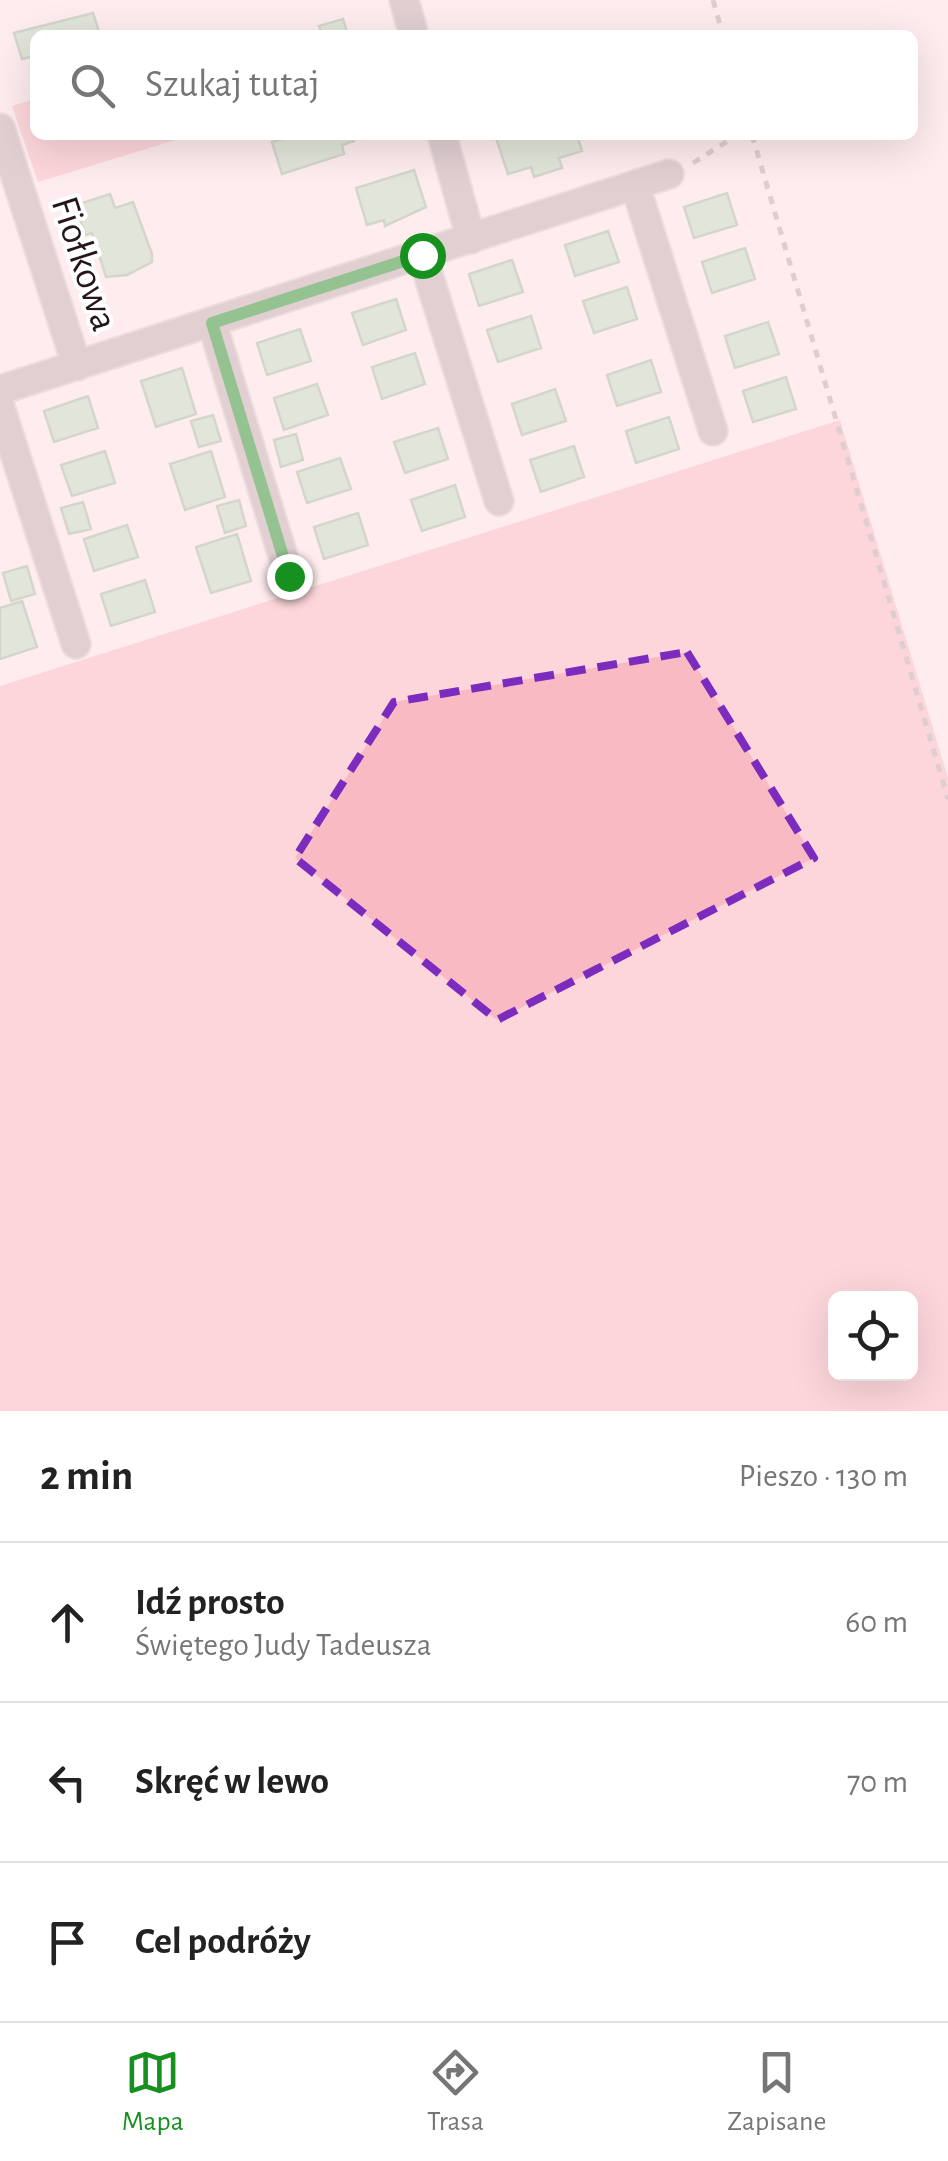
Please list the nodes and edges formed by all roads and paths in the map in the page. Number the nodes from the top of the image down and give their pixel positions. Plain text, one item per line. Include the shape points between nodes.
1 (404, 0) edge
2 (713, 0) edge
3 (413, 30) edge
4 (722, 30) edge
5 (0, 128) edge
6 (443, 140) edge
7 (730, 140) edge
8 (753, 140) edge
9 (669, 174) joint
10 (634, 185) junction
11 (471, 239) junction
12 (422, 255) junction
13 (212, 323) junction
14 (77, 366) junction
15 (0, 390) edge
16 (0, 407) edge
17 (713, 431) dead end
18 (499, 500) dead end
19 (289, 576) dead end
20 (76, 644) dead end
21 (948, 799) edge

1 - 3 street
2 - 4 path
5 - 14 street, Fiołkowa
6 - 11 street
7 - 9 path
8 - 21 path
9 - 10 street
10 - 11 street
10 - 17 street
11 - 12 street
12 - 13 street
12 - 18 street
13 - 14 street
13 - 19 street
14 - 15 street
16 - 20 street

